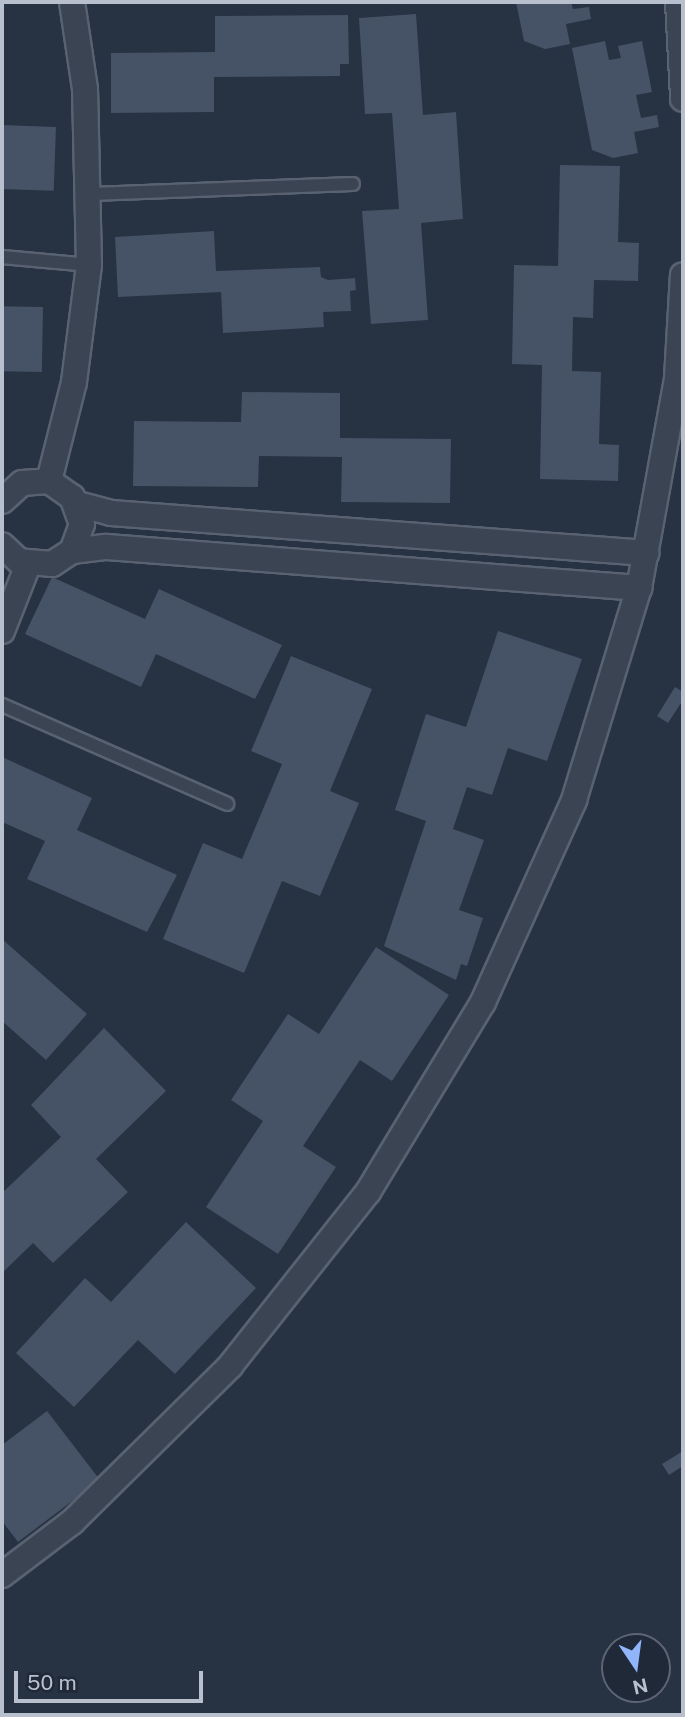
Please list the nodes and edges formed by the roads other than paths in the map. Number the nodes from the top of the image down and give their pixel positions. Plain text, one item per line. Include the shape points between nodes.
1 (72, 2) edge
2 (678, 2) edge
3 (683, 99) edge
4 (353, 184) dead end
5 (91, 194) junction
6 (2, 257) edge
7 (89, 265) junction
8 (683, 275) edge
9 (49, 481) junction
10 (2, 501) edge
11 (78, 505) junction
12 (2, 547) edge
13 (72, 551) junction
14 (647, 553) junction
15 (28, 565) junction
16 (639, 588) junction
17 (2, 631) edge
18 (2, 705) edge
19 (227, 804) dead end
20 (2, 1575) edge

1 - 5 street via 85,89
2 - 3 street
4 - 5 lane
5 - 7 street
6 - 7 lane
7 - 9 street via 74,382
8 - 14 street via 677,378
9 - 10 street via 22,483
9 - 11 street via 66,490
11 - 13 street via 80,533
11 - 14 street via 111,513
12 - 15 street
13 - 15 street via 52,564
13 - 16 street via 107,547
14 - 16 street
15 - 17 street
16 - 20 street via 574,800 483,1002 368,1192 230,1366 72,1522
18 - 19 lane

